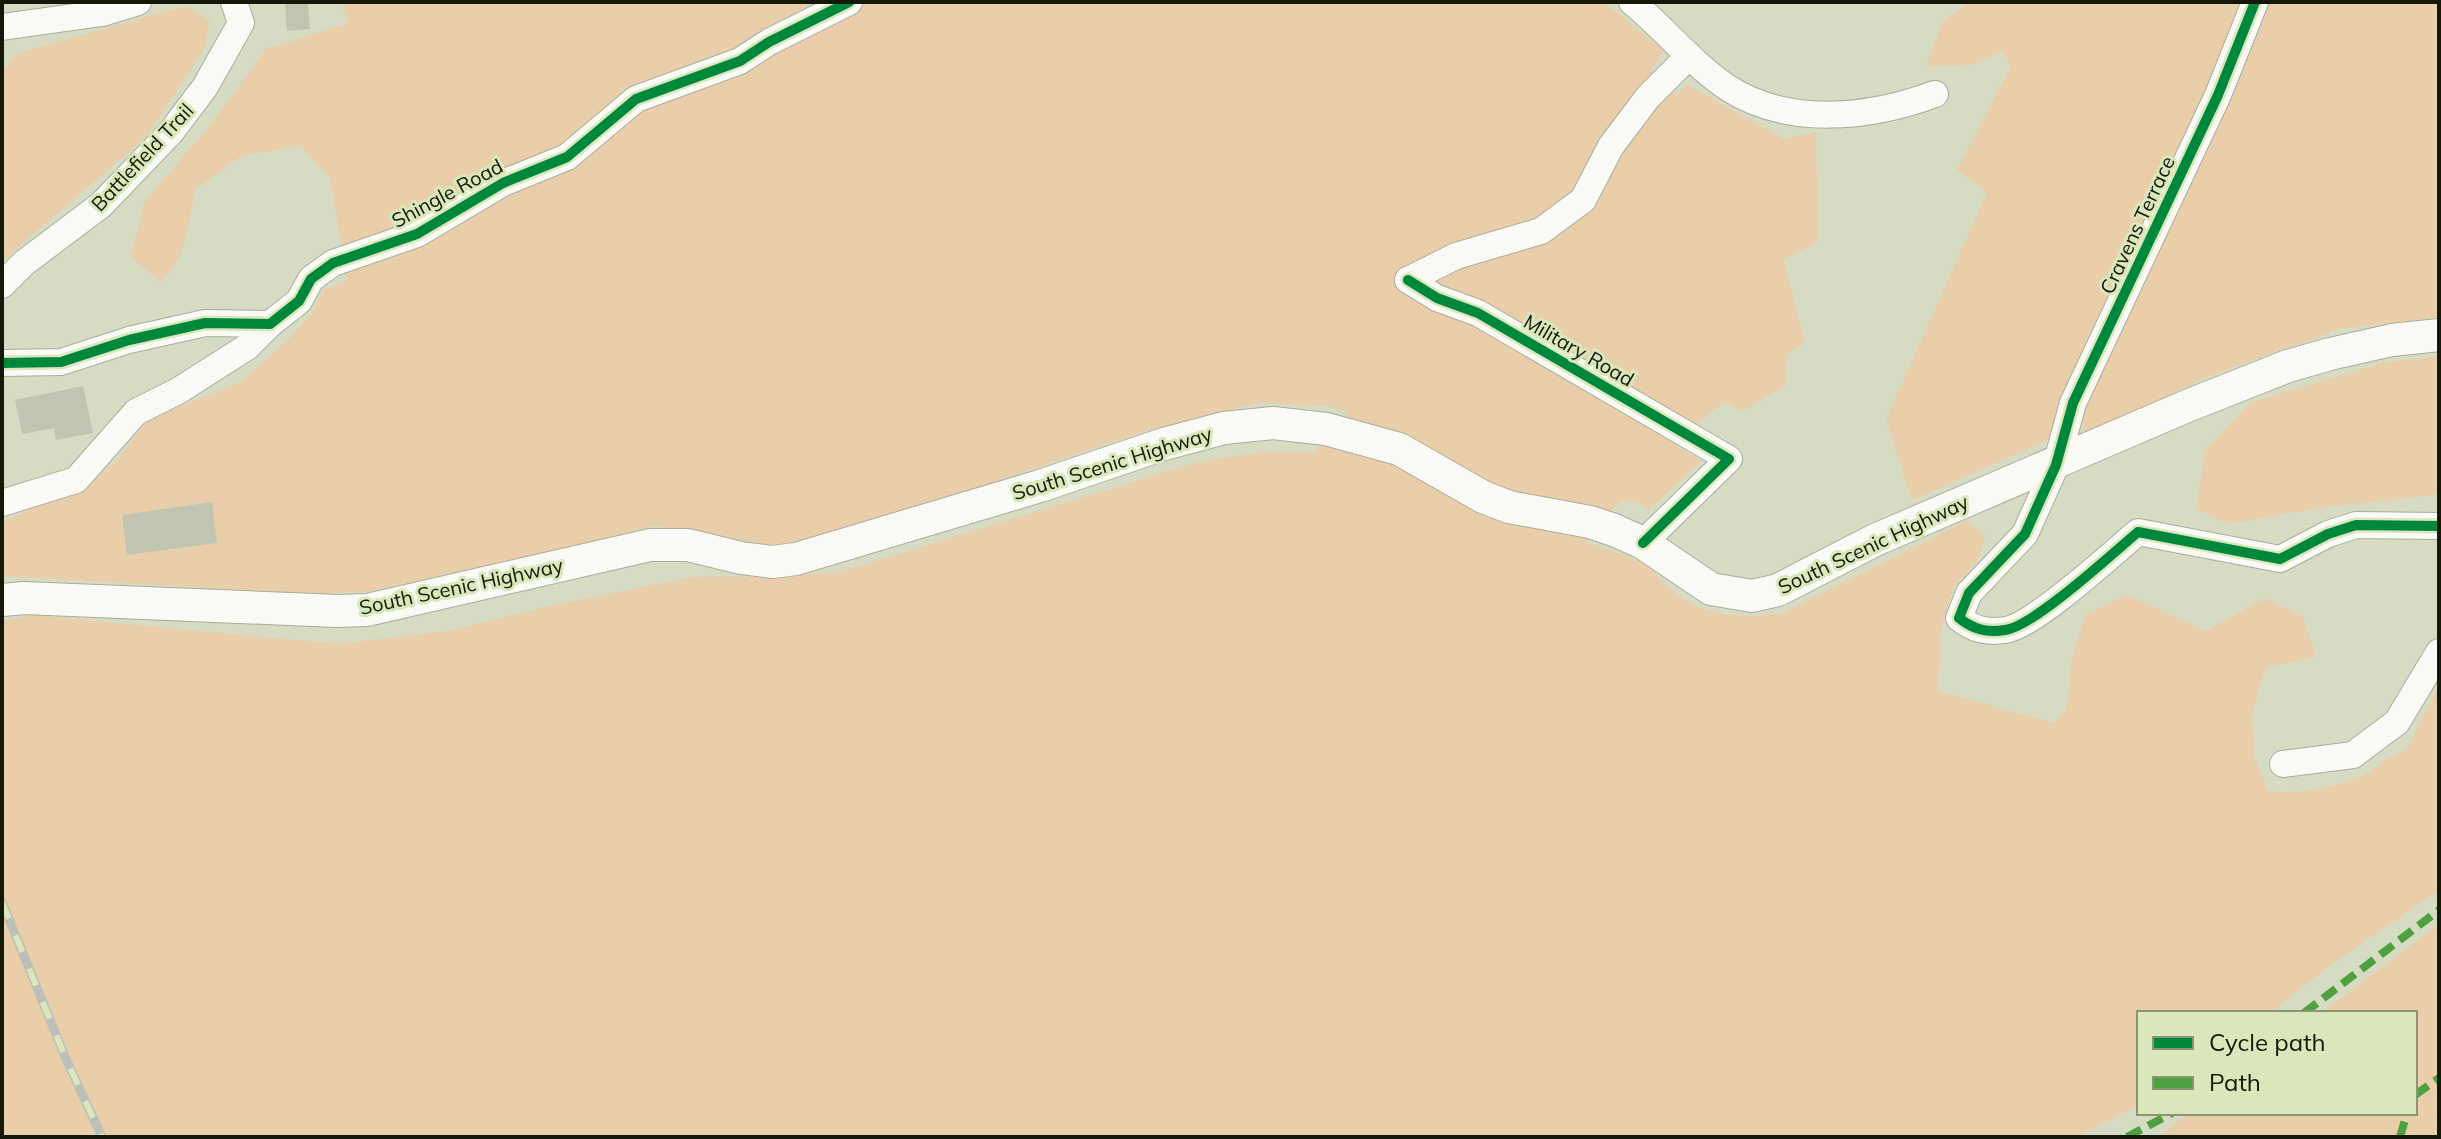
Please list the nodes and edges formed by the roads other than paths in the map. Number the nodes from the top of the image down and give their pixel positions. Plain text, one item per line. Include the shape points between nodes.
1 (138, 2) edge
2 (234, 2) edge
3 (849, 2) edge
4 (1632, 2) edge
5 (2255, 2) edge
6 (2, 27) edge
7 (1689, 56) junction
8 (1935, 94) dead end
9 (2, 285) edge
10 (270, 324) junction
11 (2439, 335) edge
12 (2, 363) edge
13 (2056, 465) junction
14 (2, 503) edge
15 (2439, 526) edge
16 (1643, 543) junction
17 (2, 600) edge
18 (2439, 652) edge
19 (2283, 764) dead end

1 - 6 street via 102,13
2 - 9 street, Battlefield Trail via 241,23 205,87 171,132 101,205
3 - 10 street, Shingle Road via 740,61 636,99 567,157 503,183 417,234 333,263
4 - 7 street
5 - 13 street, Cravens Terrace via 2218,95 2073,403
7 - 8 street via 1726,87 1755,103 1792,113 1860,113 1900,107
7 - 16 street, Military Road via 1629,121 1583,200 1541,231 1456,256 1408,280 1478,313 1729,459
10 - 12 street via 205,323 61,362
10 - 14 street, Shingle Road via 247,347 136,412 76,480
11 - 13 main road, South Scenic Highway via 2392,340 2288,366
13 - 15 street, Cravens Terrace via 2025,534 1969,593 1959,618 1973,629 2007,631 2051,605 2138,532 2280,559 2356,525
13 - 16 main road, South Scenic Highway via 1875,540 1778,590 1752,596 1711,589
16 - 17 main road, South Scenic Highway via 1590,522 1483,497 1399,449 1289,424 1252,423 1164,444 796,559 772,562 688,545 650,545 367,610
18 - 19 street via 2397,722 2353,755

